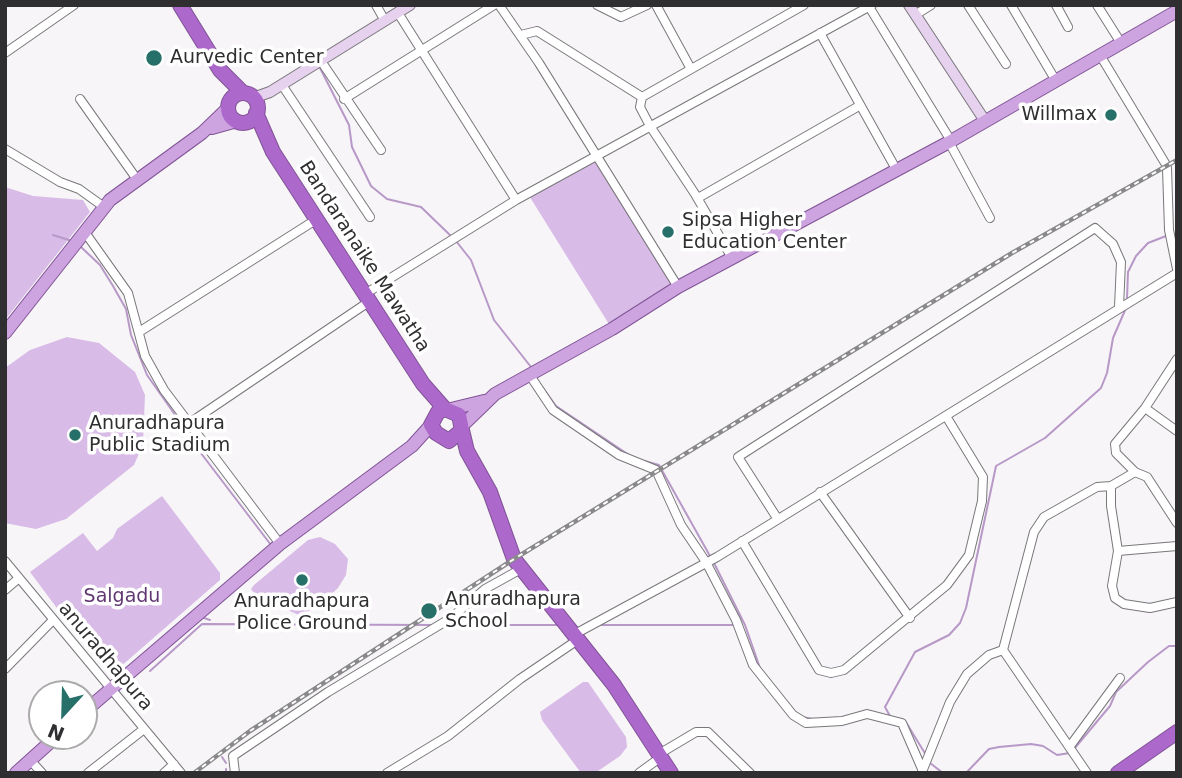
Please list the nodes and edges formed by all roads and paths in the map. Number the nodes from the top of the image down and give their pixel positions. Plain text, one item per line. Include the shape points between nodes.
1 (74, 5) edge
2 (180, 5) edge
3 (376, 5) edge
4 (411, 5) edge
5 (497, 5) edge
6 (597, 5) edge
7 (647, 5) edge
8 (656, 5) edge
9 (804, 5) edge
10 (931, 5) edge
11 (968, 5) edge
12 (1011, 5) edge
13 (1056, 5) edge
14 (1097, 5) edge
15 (870, 6) edge
16 (912, 10) edge
17 (1177, 11) edge
18 (398, 13) junction
19 (385, 21) junction
20 (1068, 27) dead end
21 (820, 33) junction
22 (521, 35) junction
23 (1121, 43) junction
24 (422, 50) junction
25 (5, 53) edge
26 (1100, 55) junction
27 (321, 61) junction
28 (1006, 64) dead end
29 (691, 69) junction
30 (220, 70) junction
31 (1055, 80) junction
32 (282, 85) junction
33 (642, 97) junction
34 (80, 99) dead end
35 (344, 99) junction
36 (252, 103) junction
37 (229, 105) junction
38 (859, 106) junction
39 (985, 121) junction
40 (240, 122) junction
41 (650, 127) junction
42 (202, 133) junction
43 (950, 142) junction
44 (5, 149) edge
45 (381, 150) dead end
46 (273, 152) junction
47 (598, 155) junction
48 (896, 169) junction
49 (136, 178) junction
50 (698, 198) junction
51 (516, 200) junction
52 (104, 206) junction
53 (370, 217) dead end
54 (990, 218) dead end
55 (317, 219) junction
56 (84, 231) junction
57 (732, 258) junction
58 (1177, 271) edge
59 (678, 287) junction
60 (367, 297) junction
61 (1121, 306) junction
62 (139, 332) junction
63 (5, 333) edge
64 (1176, 362) edge
65 (529, 374) junction
66 (485, 401) junction
67 (1145, 408) junction
68 (440, 415) junction
69 (946, 416) junction
70 (188, 424) junction
71 (463, 428) junction
72 (1177, 431) edge
73 (445, 440) junction
74 (412, 446) junction
75 (467, 452) junction
76 (1135, 472) junction
77 (1111, 486) junction
78 (820, 492) junction
79 (777, 518) junction
80 (1177, 523) edge
81 (742, 541) junction
82 (280, 544) junction
83 (1177, 545) edge
84 (1118, 551) junction
85 (711, 560) junction
86 (5, 561) edge
87 (521, 569) junction
88 (19, 578) junction
89 (5, 590) edge
90 (1177, 602) edge
91 (910, 618) junction
92 (53, 620) junction
93 (577, 636) junction
94 (1003, 650) junction
95 (5, 669) edge
96 (1120, 678) dead end
97 (110, 688) junction
98 (98, 699) edge
99 (144, 729) junction
100 (1177, 732) edge
101 (1071, 747) junction
102 (41, 750) edge
103 (660, 756) junction
104 (30, 760) junction
105 (174, 764) junction
106 (925, 764) edge
107 (16, 773) edge
108 (42, 773) edge
109 (88, 773) edge
110 (164, 773) edge
111 (181, 773) edge
112 (234, 773) edge
113 (387, 773) edge
114 (639, 773) edge
115 (671, 773) edge
116 (750, 773) edge
117 (1087, 773) edge
118 (1118, 773) edge

1 - 25 street
2 - 30 highway, Bandaranaike Mawatha
3 - 19 street
4 - 18 street
5 - 22 street
5 - 24 street
6 - 7 street via 621,17
8 - 29 street
9 - 29 street
10 - 16 street
11 - 28 street
12 - 31 street
13 - 20 street
14 - 23 street
15 - 21 street
15 - 43 street
16 - 39 street
17 - 23 main road
18 - 19 street
18 - 24 street
19 - 27 street
21 - 38 street
21 - 41 street
22 - 33 street via 537,30
22 - 47 street
23 - 26 main road
24 - 35 street
24 - 51 street
26 - 31 main road
26 - 58 street via 1166,166 1170,242
27 - 32 street
27 - 35 street
29 - 33 street
30 - 36 highway, Bandaranaike Mawatha
30 - 37 highway, Bandaranaike Mawatha
31 - 39 main road
32 - 36 street
32 - 53 street
33 - 41 street via 640,107
34 - 49 street
35 - 45 street
36 - 37 highway via 235,96
36 - 40 highway via 250,121
36 - 46 highway, Bandaranaike Mawatha
37 - 40 highway, Bandaranaike Mawatha
37 - 42 main road
38 - 48 street
38 - 50 street
39 - 43 main road
40 - 42 main road
40 - 46 highway, Bandaranaike Mawatha
41 - 47 street
41 - 50 street
42 - 49 main road
43 - 48 main road
43 - 54 street
44 - 52 street
46 - 55 highway, Bandaranaike Mawatha
47 - 51 street
47 - 59 street
48 - 57 main road
49 - 52 main road
50 - 57 street
51 - 60 street
52 - 56 main road
55 - 60 highway, Bandaranaike Mawatha
55 - 62 street
56 - 62 street via 128,293
56 - 63 main road
57 - 59 main road
58 - 61 street
59 - 65 main road
60 - 68 highway, Bandaranaike Mawatha
60 - 70 street
61 - 69 street
61 - 79 street via 1121,262 1113,244 1095,229 738,457
62 - 70 street via 145,356
64 - 67 street
65 - 66 main road
65 - 85 street via 552,410 620,456 656,470 681,524
66 - 68 main road
66 - 71 main road
67 - 72 street
67 - 76 street via 1115,444 1116,453
68 - 71 highway via 459,415
68 - 73 highway
68 - 74 main road
69 - 78 street
69 - 91 street via 984,478 982,501 965,563
70 - 82 street
71 - 73 highway
71 - 75 highway
73 - 74 main road
73 - 75 highway
74 - 82 main road
75 - 87 highway via 490,492
76 - 77 street
76 - 80 street via 1147,477
77 - 84 street
77 - 94 street via 1097,487 1044,517 1034,532
78 - 79 street
78 - 91 street
79 - 81 street
81 - 85 street
81 - 91 street via 819,670 844,670
82 - 97 main road
83 - 84 street
84 - 90 street via 1112,586 1115,598 1150,608
85 - 93 street
85 - 106 street via 753,666 793,715 818,724 867,714 898,722
86 - 88 street, anuradhapura
87 - 93 highway
87 - 112 street via 233,756
88 - 89 street
88 - 92 street, anuradhapura
92 - 95 street
92 - 97 street, anuradhapura
93 - 103 highway
93 - 113 street via 448,736
94 - 101 street
94 - 106 street via 989,654 967,674 950,702
96 - 101 street
97 - 98 main road
97 - 99 street, anuradhapura
99 - 105 street, anuradhapura
99 - 109 street
100 - 118 highway
101 - 117 street
102 - 104 main road
103 - 114 street
103 - 115 highway
103 - 116 street via 696,732 708,732
104 - 107 main road
104 - 108 street
105 - 110 street
105 - 111 street, anuradhapura

